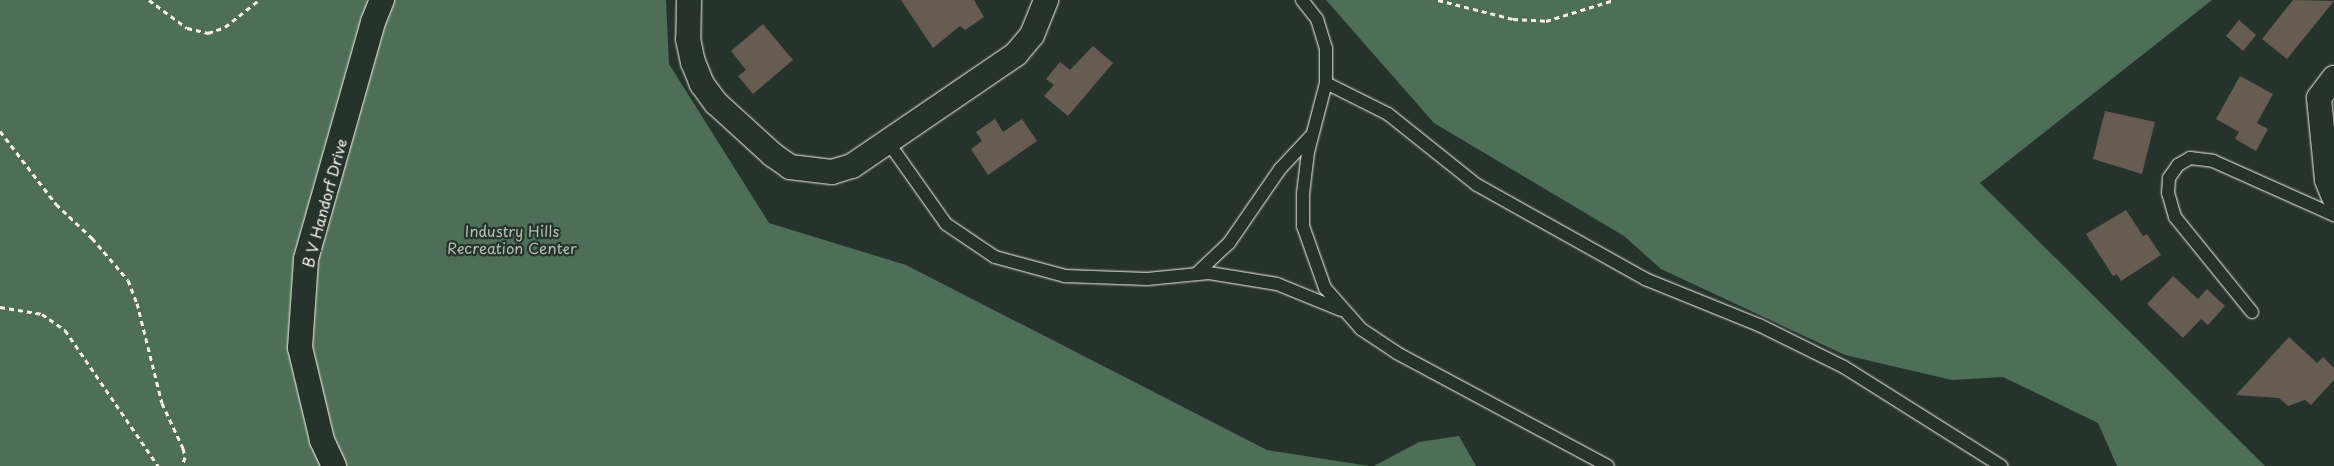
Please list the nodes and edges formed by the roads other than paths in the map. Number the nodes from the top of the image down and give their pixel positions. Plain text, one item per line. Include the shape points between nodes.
1 (382, 0) edge
2 (689, 0) edge
3 (1046, 0) edge
4 (1302, 0) edge
5 (2334, 78) edge
6 (1326, 83) junction
7 (1312, 135) junction
8 (888, 142) junction
9 (2334, 197) edge
10 (2334, 214) edge
11 (1196, 274) junction
12 (1342, 310) junction
13 (2252, 312) dead end
14 (334, 466) edge
15 (1608, 466) edge
16 (2001, 466) edge

1 - 14 street, B V Handorf Drive via 306,259 300,348 322,440
2 - 8 street via 688,39 702,84 716,103 773,155 790,167 832,172 852,166
3 - 8 street via 1032,35 1016,54
4 - 6 lane via 1317,20 1326,48
5 - 9 street via 2319,98 2327,180
6 - 7 lane
6 - 16 lane via 1388,114 1486,190 1645,279 1759,325 1844,367
7 - 11 lane via 1280,169 1229,244
7 - 12 lane via 1303,194 1303,226 1324,288
8 - 11 lane via 946,224 995,257 1065,276 1147,279
10 - 13 lane via 2213,161 2190,158 2178,165 2169,178 2168,193 2175,217
11 - 12 lane via 1209,273 1277,284
12 - 15 lane via 1361,329 1397,353

